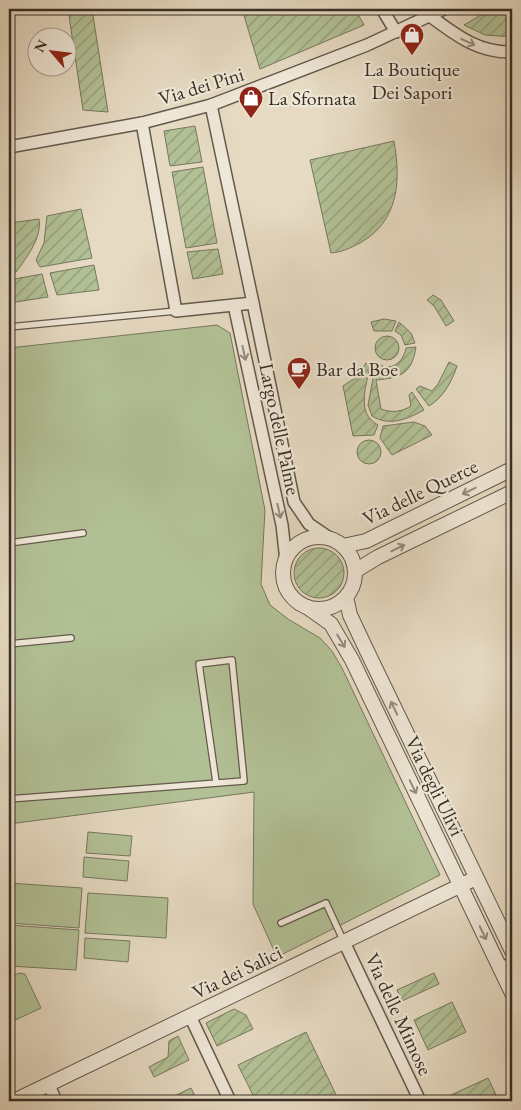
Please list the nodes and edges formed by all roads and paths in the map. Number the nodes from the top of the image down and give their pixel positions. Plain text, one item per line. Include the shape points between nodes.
1 (382, 9) edge
2 (444, 9) edge
3 (430, 16) junction
4 (396, 32) junction
5 (512, 52) edge
6 (211, 105) junction
7 (142, 123) junction
8 (9, 147) edge
9 (253, 303) junction
10 (234, 305) junction
11 (176, 311) junction
12 (9, 327) edge
13 (512, 469) edge
14 (512, 492) edge
15 (83, 533) dead end
16 (331, 539) junction
17 (9, 543) edge
18 (344, 546) junction
19 (286, 561) junction
20 (355, 571) junction
21 (346, 597) junction
22 (308, 607) junction
23 (71, 638) dead end
24 (9, 644) edge
25 (216, 782) junction
26 (9, 799) edge
27 (476, 878) junction
28 (460, 885) junction
29 (281, 923) dead end
30 (344, 942) junction
31 (511, 946) edge
32 (493, 953) junction
33 (506, 966) edge
34 (512, 993) edge
35 (190, 1016) junction
36 (48, 1085) junction
37 (14, 1101) edge
38 (56, 1101) edge
39 (230, 1101) edge
40 (420, 1101) edge

1 - 4 street
2 - 3 street, Via dei Pini
3 - 4 street, Via dei Pini
3 -> 5 street via 461,39 488,51
4 - 6 street, Via dei Pini
6 - 7 street, Via dei Pini
6 - 9 street, Largo delle Palme
7 - 8 street, Via dei Pini
7 - 11 street
9 - 10 street
9 - 16 street, Largo delle Palme via 294,502 309,524
10 - 11 street
10 -> 19 street, Largo delle Palme via 282,525
11 - 12 lane
13 -> 18 street, Via delle Querce via 366,541
20 -> 14 street, Via delle Querce
15 - 17 lane
16 - 18 street
16 - 19 street via 320,537 299,544
18 - 20 street via 354,562
19 - 22 street via 283,572 290,594
20 - 21 street via 352,590
21 - 22 street via 328,608
27 -> 21 street, Via degli Ulivi via 350,615
22 -> 28 street, Via degli Ulivi via 331,624 352,660
23 - 24 lane
25 - 25 lane via 244,781 232,660 199,664
25 - 26 lane
27 - 28 street, Via dei Salici
27 - 31 street, Via degli Ulivi
28 - 30 street, Via dei Salici
28 -> 32 street, Via degli Ulivi
29 - 30 lane via 326,902
30 - 35 street, Via dei Salici
30 - 40 street, Via delle Mimose
31 - 32 street
32 - 33 street, Via degli Ulivi
33 - 34 street, Via degli Ulivi
35 - 36 street, Via dei Salici
35 - 39 street
36 - 37 street, Via dei Salici
36 - 38 street

